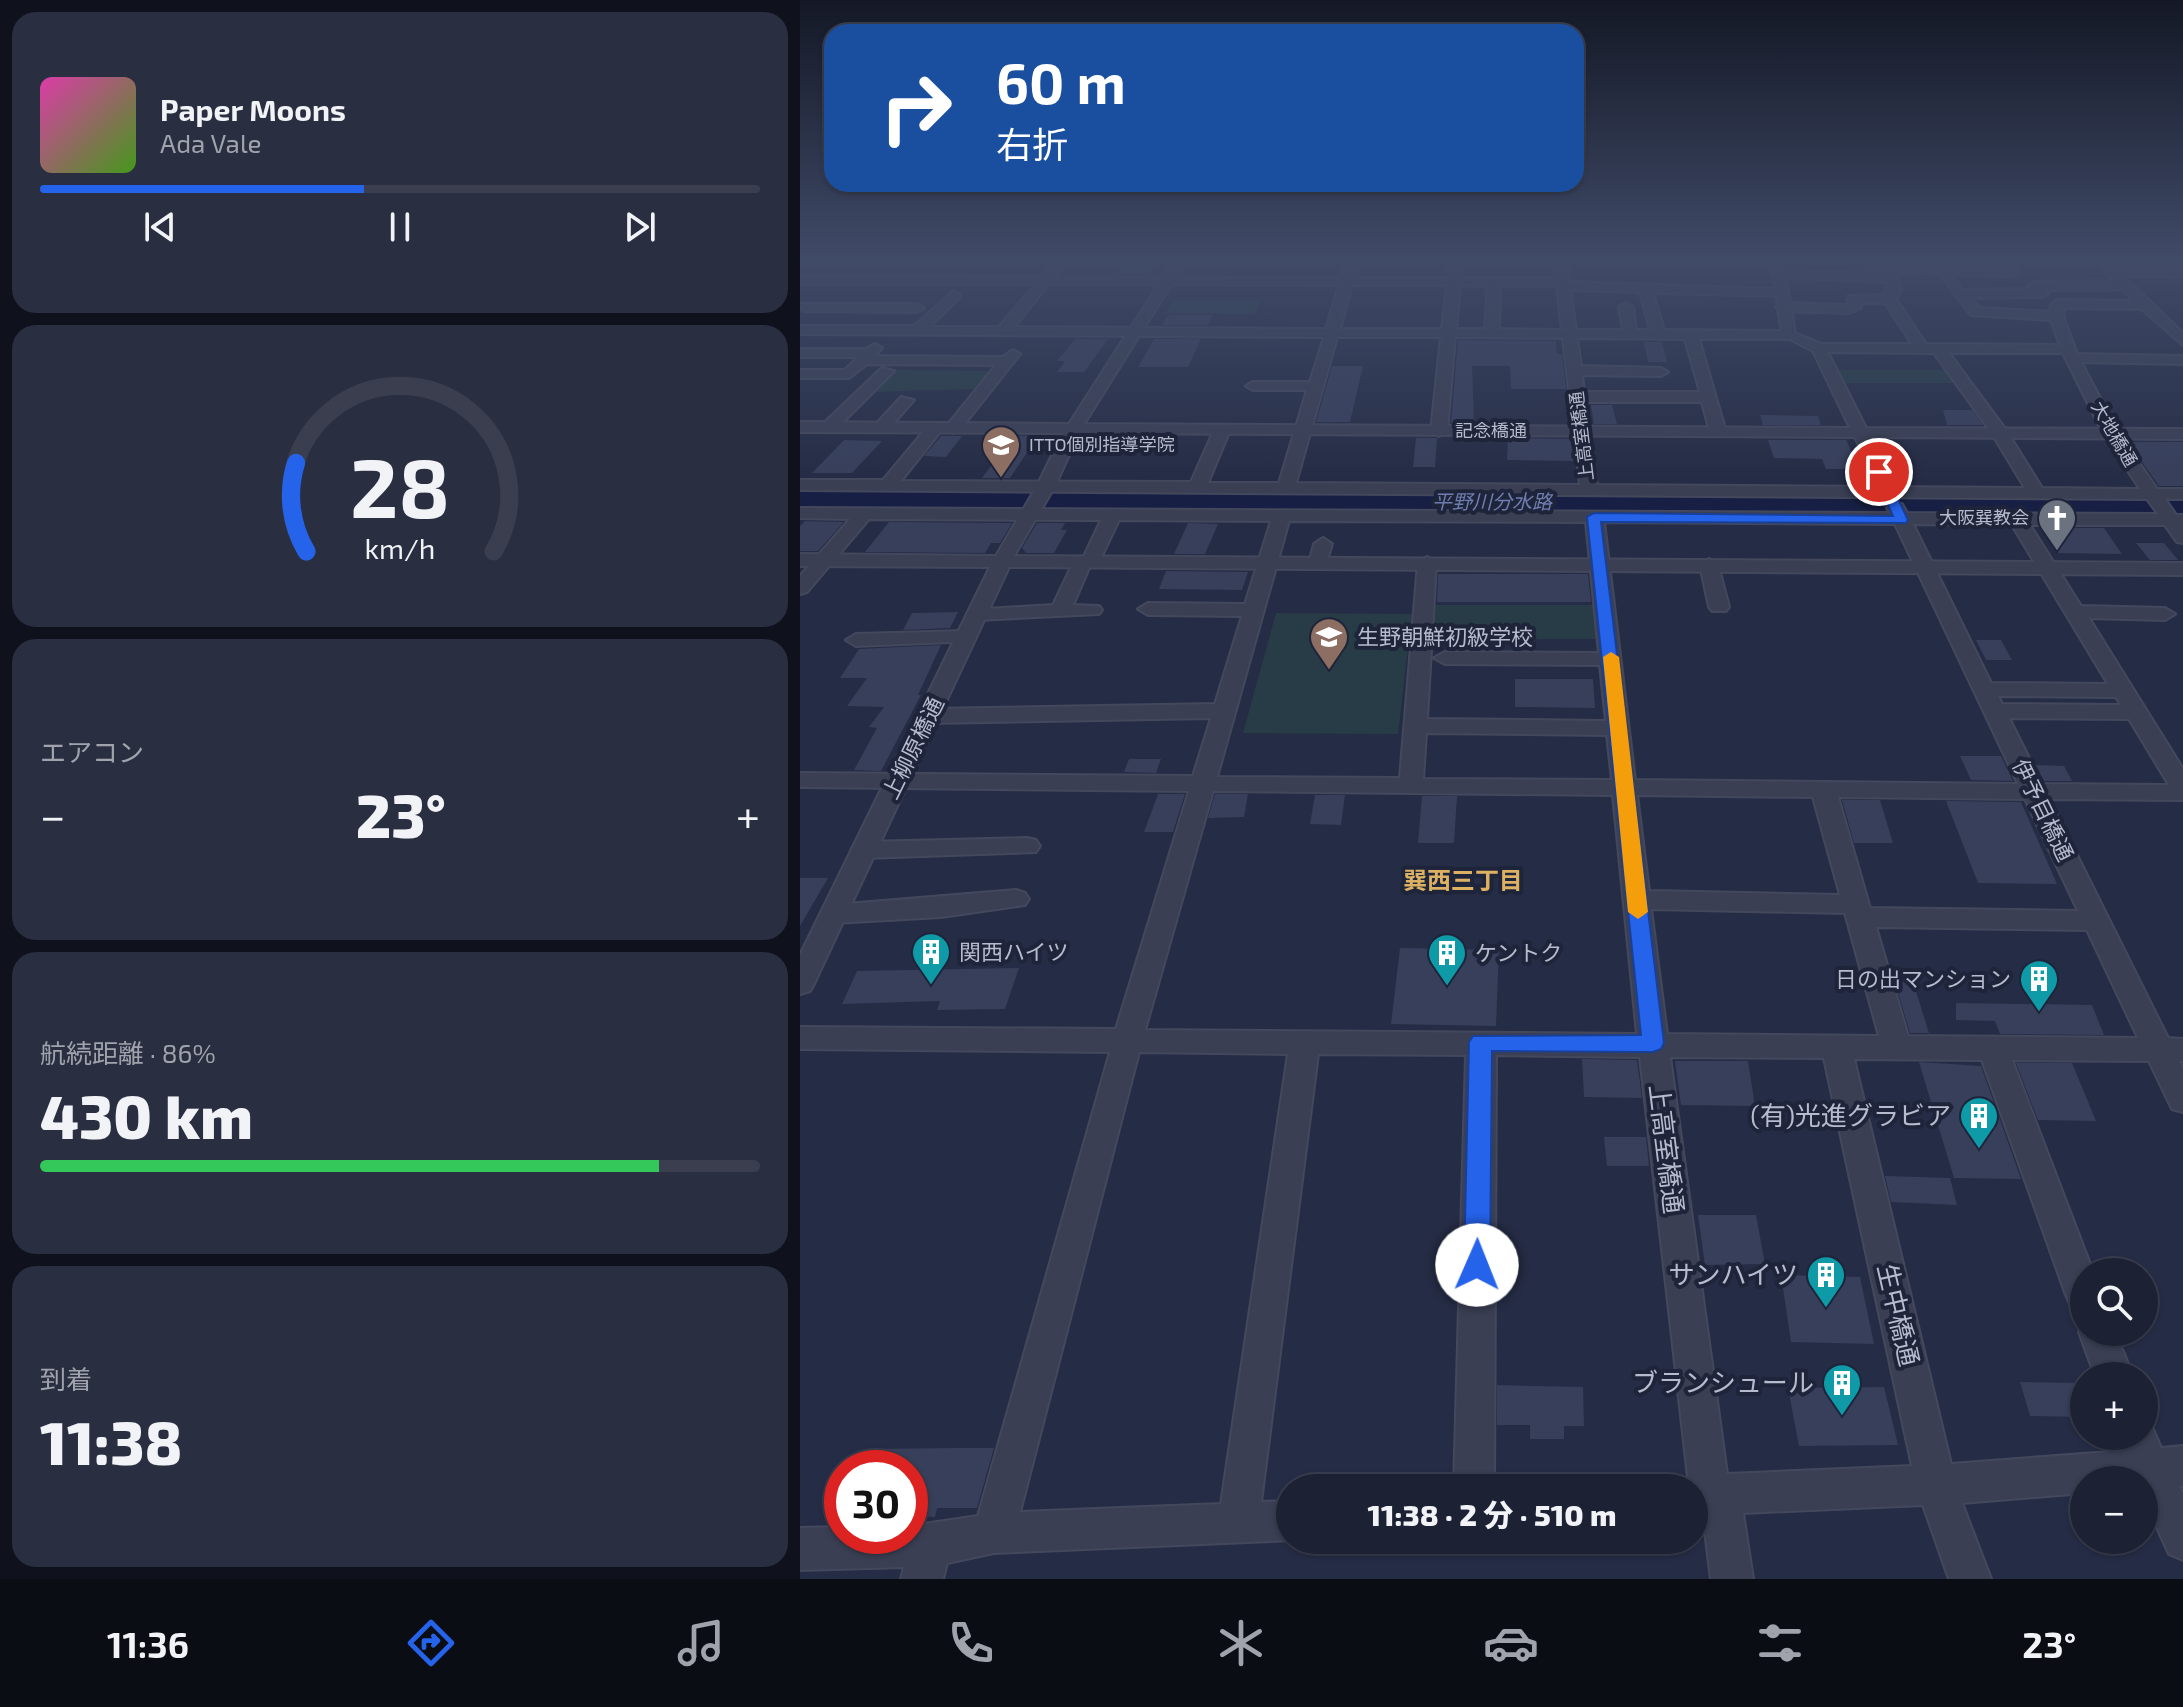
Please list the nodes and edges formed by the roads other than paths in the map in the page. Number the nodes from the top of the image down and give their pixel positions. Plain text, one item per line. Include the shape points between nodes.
1 (1332, 332) edge
2 (891, 333) edge
3 (1030, 333) edge
4 (1135, 333) edge
5 (1385, 333) edge
6 (1446, 333) edge
7 (1450, 333) junction
8 (1492, 333) edge
9 (1565, 333) edge
10 (1630, 333) edge
11 (1658, 333) joint
12 (1912, 333) edge
13 (2064, 333) edge
14 (1691, 334) junction
15 (1789, 335) joint
16 (2125, 345) dead end
17 (1819, 348) junction
18 (1921, 348) junction
19 (1938, 348) junction
20 (1379, 351) dead end
21 (2070, 351) junction
22 (800, 353) edge
23 (867, 356) junction
24 (2183, 360) edge
25 (1007, 361) junction
26 (1574, 370) junction
27 (887, 371) dead end
28 (1661, 372) dead end
29 (800, 374) edge
30 (1253, 386) dead end
31 (1316, 386) junction
32 (1578, 397) junction
33 (1709, 397) junction
34 (906, 400) dead end
35 (800, 427) edge
36 (829, 427) junction
37 (881, 428) junction
38 (935, 428) junction
39 (953, 428) junction
40 (1073, 429) junction
41 (1222, 430) junction
42 (1303, 430) junction
43 (1439, 431) junction
44 (1583, 432) junction
45 (1718, 432) junction
46 (1860, 433) junction
47 (1999, 433) junction
48 (2111, 434) junction
49 (2183, 434) edge
50 (800, 485) edge
51 (888, 485) junction
52 (1046, 486) junction
53 (1198, 486) junction
54 (1287, 486) junction
55 (1589, 490) junction
56 (1889, 491) junction
57 (2037, 493) junction
58 (2151, 493) junction
59 (2183, 494) edge
60 (800, 513) edge
61 (864, 513) junction
62 (1030, 515) junction
63 (1112, 515) junction
64 (1281, 516) junction
65 (1901, 520) junction
66 (2018, 520) junction
67 (2177, 520) edge
68 (1595, 525) junction
69 (1502, 532) dead end
70 (2183, 538) edge
71 (800, 560) edge
72 (824, 560) junction
73 (1002, 561) junction
74 (1086, 562) junction
75 (1266, 563) junction
76 (1427, 563) junction
77 (1600, 565) junction
78 (1709, 565) junction
79 (1924, 567) junction
80 (2049, 568) junction
81 (2183, 569) edge
82 (800, 588) edge
83 (1719, 607) dead end
84 (1148, 609) dead end
85 (1092, 610) dead end
86 (1252, 610) junction
87 (1060, 611) junction
88 (2076, 612) junction
89 (977, 614) junction
90 (2165, 614) dead end
91 (966, 637) junction
92 (856, 640) dead end
93 (1445, 658) dead end
94 (1611, 659) junction
95 (1983, 689) junction
96 (2124, 691) junction
97 (1224, 711) junction
98 (1995, 711) junction
99 (2136, 712) junction
100 (928, 716) junction
101 (1415, 726) junction
102 (1619, 728) junction
103 (800, 780) edge
104 (897, 781) junction
105 (1204, 782) junction
106 (1411, 784) junction
107 (1625, 785) junction
108 (1823, 788) junction
109 (2183, 790) edge
110 (2033, 791) junction
111 (1027, 846) dead end
112 (864, 850) junction
113 (1016, 899) dead end
114 (1637, 900) junction
115 (1858, 911) junction
116 (834, 914) junction
117 (2096, 921) junction
118 (800, 984) edge
119 (800, 1038) edge
120 (1128, 1039) junction
121 (1305, 1041) junction
122 (1481, 1042) junction
123 (1653, 1043) junction
124 (1837, 1048) junction
125 (1897, 1048) junction
126 (1993, 1049) junction
127 (2170, 1050) edge
128 (2183, 1100) edge
129 (2070, 1258) edge
130 (2155, 1457) edge
131 (1474, 1474) edge
132 (1706, 1474) edge
133 (1936, 1485) junction
134 (1708, 1494) edge
135 (1276, 1522) edge
136 (1238, 1524) junction
137 (994, 1533) junction
138 (2183, 1540) edge
139 (800, 1549) edge
140 (926, 1563) edge
141 (1732, 1579) edge
142 (1970, 1579) edge

1 - 31 street
2 - 23 street
3 - 25 street
4 - 40 street
5 - 20 street
6 - 7 street
7 - 8 street
7 - 43 street
9 - 26 street, 上高室橋通
10 - 11 street
11 - 14 street
12 - 18 street
13 - 21 street, 大地橋通
14 - 15 street
14 - 33 street
15 - 17 street
16 - 21 street
17 - 18 street
17 - 46 street
18 - 19 street
19 - 21 street
19 - 47 street
21 - 24 street
21 - 48 street, 大地橋通
22 - 23 street
23 - 25 street
23 - 29 street via 849,374
25 - 39 street
26 - 28 street
26 - 32 street, 上高室橋通
27 - 36 street
30 - 31 street
31 - 42 street
32 - 33 street
32 - 44 street, 上高室橋通
33 - 45 street
34 - 37 street
35 - 36 street, 記念橋通
36 - 37 street, 記念橋通
37 - 38 street, 記念橋通
38 - 39 street, 記念橋通
38 - 51 street
39 - 40 street, 記念橋通
40 - 41 street, 記念橋通
40 - 52 street
41 - 42 street, 記念橋通
41 - 53 street
42 - 43 street, 記念橋通
42 - 54 street
43 - 44 street, 記念橋通
44 - 45 street, 記念橋通
44 - 55 street, 上高室橋通
45 - 46 street, 記念橋通
46 - 47 street, 記念橋通
46 - 56 street
47 - 48 street, 記念橋通
47 - 57 street
48 - 49 street, 記念橋通
48 - 58 street, 大地橋通
50 - 51 street
51 - 52 street
52 - 53 street
52 - 62 street, 上柳原橋通
53 - 54 street
54 - 55 street
55 - 56 street
56 - 57 street
56 - 65 street, 伊予目橋通
57 - 58 street
58 - 59 street
58 - 67 street, 大地橋通
60 - 61 street
61 - 62 street
61 - 72 street
62 - 63 street
62 - 73 street, 上柳原橋通
63 - 64 street
63 - 74 street
64 - 68 street
64 - 75 street
65 - 66 street
65 - 68 street
65 - 79 street, 伊予目橋通
66 - 67 street
66 - 80 street
67 - 70 street
68 - 69 street
68 - 77 street, 上高室橋通
71 - 72 street
72 - 73 street
72 - 82 street
73 - 74 street
73 - 89 street, 上柳原橋通
74 - 75 street
74 - 87 street
75 - 76 street via 1320,554
75 - 86 street
76 - 77 street
76 - 101 street
77 - 78 street
77 - 94 street, 上高室橋通
78 - 79 street
78 - 83 street
79 - 80 street
79 - 95 street, 伊予目橋通
80 - 81 street
80 - 88 street
84 - 86 street
85 - 87 street
86 - 97 street
87 - 89 street
88 - 90 street
88 - 96 street
89 - 91 street, 上柳原橋通
91 - 92 street
91 - 100 street, 上柳原橋通
93 - 94 street
94 - 102 street, 上高室橋通
95 - 96 street
95 - 98 street, 伊予目橋通
96 - 99 street
97 - 100 street
97 - 105 street
98 - 99 street
98 - 110 street, 伊予目橋通
99 - 109 street
100 - 104 street, 上柳原橋通
101 - 102 street
101 - 106 street
102 - 107 street, 上高室橋通
103 - 104 street
104 - 105 street
104 - 112 street, 上柳原橋通
105 - 106 street
105 - 120 street
106 - 107 street
107 - 108 street
107 - 114 street, 上高室橋通
108 - 110 street
108 - 115 street
109 - 110 street
110 - 117 street, 伊予目橋通
111 - 112 street
112 - 116 street, 上柳原橋通
113 - 116 street
114 - 115 street
114 - 123 street, 上高室橋通
115 - 117 street
115 - 125 street
116 - 118 street, 上柳原橋通
117 - 127 street, 伊予目橋通
119 - 120 street
120 - 121 street
120 - 137 street
121 - 122 street
121 - 136 street
122 - 123 street
122 - 131 street
123 - 124 street
123 - 132 street, 上高室橋通
124 - 125 street
124 - 133 street, 生中橋通
125 - 126 street
126 - 127 street
126 - 129 street
127 - 128 street, 伊予目橋通
130 - 133 street
130 - 138 street
133 - 134 street
133 - 142 street, 生中橋通
134 - 141 street, 上高室橋通
135 - 136 street
136 - 137 street
137 - 140 street
139 - 140 street

